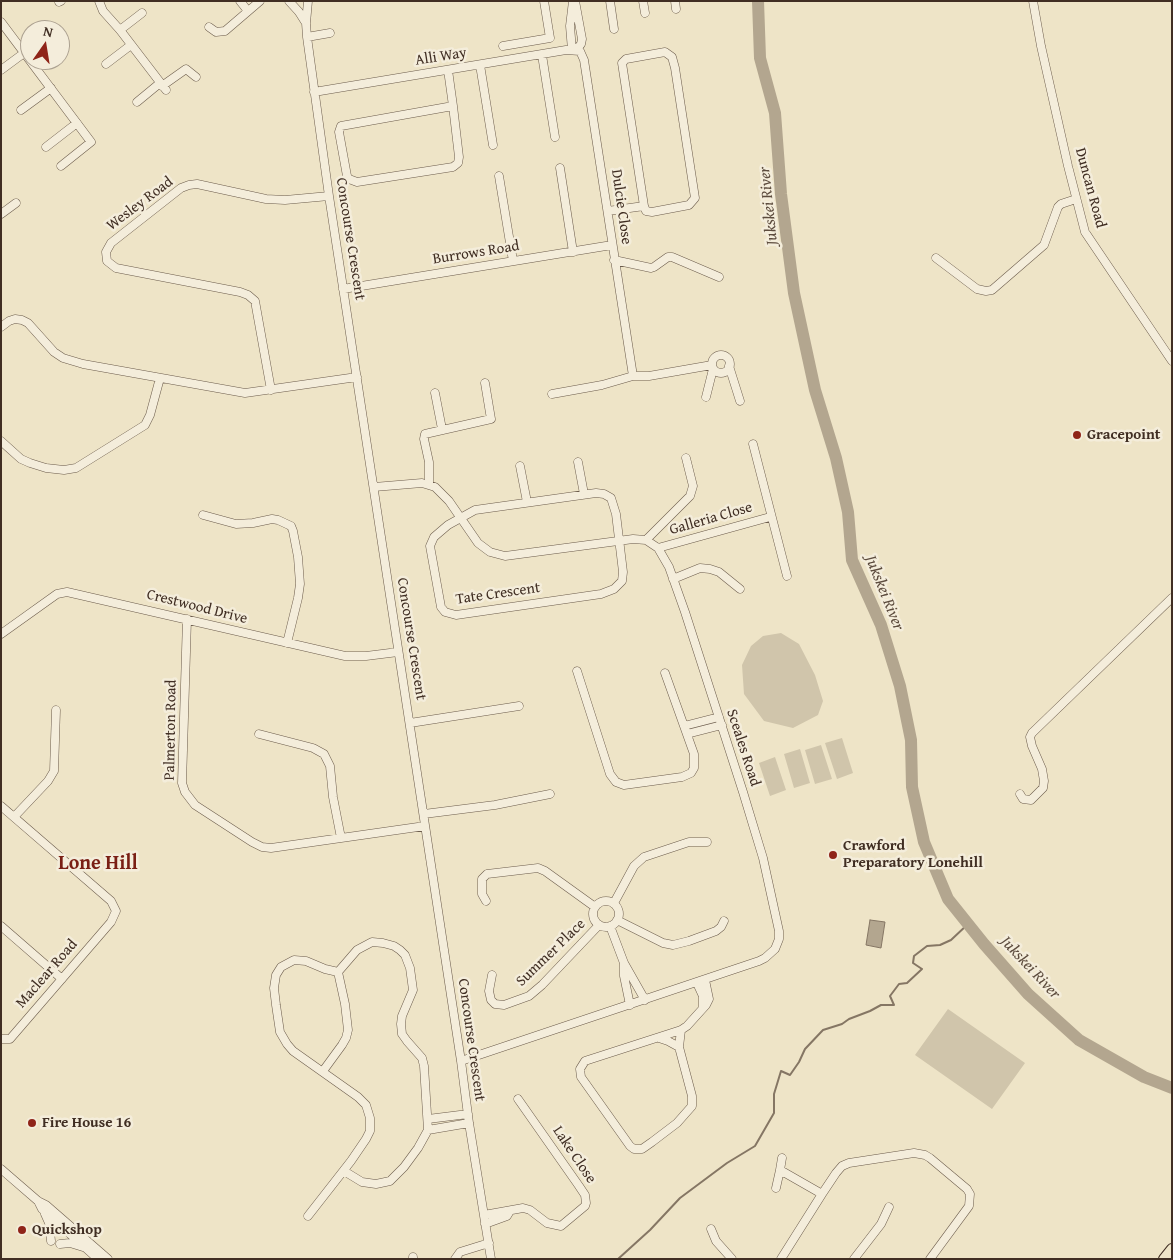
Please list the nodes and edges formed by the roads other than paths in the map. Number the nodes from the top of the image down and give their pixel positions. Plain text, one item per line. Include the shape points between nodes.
1 (99, 1) edge
2 (240, 1) edge
3 (260, 1) edge
4 (289, 1) edge
5 (308, 1) edge
6 (544, 1) edge
7 (574, 1) edge
8 (610, 1) edge
9 (643, 1) edge
10 (1033, 1) edge
11 (248, 11) junction
12 (142, 13) dead end
13 (645, 13) dead end
14 (1, 22) edge
15 (306, 23) junction
16 (210, 27) dead end
17 (614, 29) dead end
18 (120, 30) junction
19 (330, 33) dead end
20 (307, 37) junction
21 (131, 45) junction
22 (503, 46) dead end
23 (20, 48) edge
24 (574, 50) junction
25 (542, 55) junction
26 (20, 56) edge
27 (106, 64) dead end
28 (480, 65) junction
29 (1, 70) edge
30 (37, 70) edge
31 (448, 70) junction
32 (196, 77) dead end
33 (163, 86) junction
34 (50, 88) junction
35 (314, 92) junction
36 (137, 102) dead end
37 (453, 106) junction
38 (21, 110) dead end
39 (77, 123) junction
40 (555, 137) dead end
41 (493, 145) dead end
42 (46, 147) dead end
43 (61, 166) dead end
44 (560, 168) dead end
45 (499, 176) dead end
46 (329, 196) junction
47 (1076, 199) junction
48 (16, 203) dead end
49 (644, 206) junction
50 (608, 211) junction
51 (1, 214) edge
52 (612, 245) junction
53 (574, 252) junction
54 (936, 258) dead end
55 (614, 260) junction
56 (513, 261) junction
57 (718, 277) dead end
58 (344, 289) junction
59 (1, 327) edge
60 (1172, 360) edge
61 (730, 366) junction
62 (713, 367) junction
63 (633, 376) junction
64 (357, 377) junction
65 (160, 378) junction
66 (485, 383) dead end
67 (271, 390) junction
68 (435, 393) dead end
69 (552, 394) dead end
70 (706, 397) dead end
71 (740, 401) dead end
72 (442, 429) junction
73 (1, 441) edge
74 (753, 444) dead end
75 (686, 458) dead end
76 (578, 462) dead end
77 (520, 466) dead end
78 (429, 484) junction
79 (374, 487) junction
80 (584, 494) junction
81 (527, 502) junction
82 (203, 515) dead end
83 (770, 517) junction
84 (461, 519) junction
85 (646, 540) junction
86 (619, 542) junction
87 (658, 548) junction
88 (787, 576) dead end
89 (673, 578) junction
90 (740, 589) dead end
91 (1172, 598) edge
92 (187, 619) junction
93 (1, 634) edge
94 (287, 643) junction
95 (398, 652) junction
96 (577, 671) dead end
97 (666, 673) dead end
98 (519, 706) dead end
99 (56, 710) dead end
100 (719, 717) junction
101 (410, 723) junction
102 (722, 725) junction
103 (686, 730) junction
104 (259, 734) dead end
105 (550, 794) dead end
106 (1020, 794) dead end
107 (1, 806) edge
108 (424, 814) junction
109 (14, 817) junction
110 (425, 826) junction
111 (341, 838) junction
112 (707, 842) dead end
113 (486, 902) dead end
114 (614, 904) junction
115 (595, 907) junction
116 (617, 920) junction
117 (724, 921) dead end
118 (599, 925) junction
119 (1, 926) edge
120 (610, 926) junction
121 (624, 963) junction
122 (338, 972) junction
123 (492, 975) dead end
124 (62, 979) junction
125 (701, 981) junction
126 (645, 1000) junction
127 (630, 1005) junction
128 (681, 1030) junction
129 (658, 1038) junction
130 (1, 1039) edge
131 (679, 1048) junction
132 (461, 1061) junction
133 (323, 1071) junction
134 (518, 1099) dead end
135 (468, 1114) junction
136 (428, 1119) junction
137 (469, 1123) junction
138 (428, 1130) junction
139 (782, 1158) dead end
140 (1, 1169) edge
141 (780, 1170) junction
142 (344, 1171) junction
143 (776, 1188) dead end
144 (822, 1194) junction
145 (38, 1200) junction
146 (889, 1207) dead end
147 (42, 1209) junction
148 (510, 1211) junction
149 (484, 1215) junction
150 (308, 1216) dead end
151 (485, 1224) junction
152 (711, 1229) dead end
153 (51, 1241) dead end
154 (489, 1243) junction
155 (60, 1244) dead end
156 (85, 1247) junction
157 (1172, 1248) edge
158 (98, 1259) edge
159 (108, 1259) edge
160 (455, 1259) edge
161 (491, 1259) edge
162 (732, 1259) edge
163 (781, 1259) edge
164 (854, 1259) edge
165 (930, 1259) edge
166 (1164, 1259) edge

1 - 18 street via 103,11
2 - 11 street
3 - 11 street
4 - 15 street
5 - 15 street, Concourse Crescent
6 - 22 street via 550,38
7 - 24 street via 570,26
8 - 17 street
9 - 13 street
10 - 47 street, Duncan Road
11 - 16 street via 225,31 216,32
12 - 18 street
14 - 23 street
15 - 20 street, Concourse Crescent
18 - 21 street
19 - 20 street
20 - 35 street, Concourse Crescent
21 - 27 street
21 - 33 street
24 - 25 street, Alli Way
24 - 50 street, Dulcie Close via 581,53 584,60
25 - 28 street, Alli Way
25 - 40 street
26 - 29 street
28 - 31 street, Alli Way
28 - 41 street
30 - 34 street
31 - 35 street, Alli Way
31 - 37 street
32 - 33 street via 186,69
33 - 36 street
34 - 38 street
34 - 39 street
35 - 46 street, Concourse Crescent
37 - 37 street via 459,157 457,165 357,182 349,179 339,132 341,126
39 - 42 street
39 - 43 street via 91,142
44 - 53 street
45 - 56 street
46 - 58 street, Concourse Crescent
46 - 67 street, Wesley Road via 266,199 197,184 188,185 111,243 106,252 107,261 116,268 248,295 255,301
47 - 54 street via 1058,207 1044,245 992,290 977,289
47 - 60 street, Duncan Road via 1085,232
48 - 51 street
49 - 49 street via 646,211 652,212 689,205 695,198 675,68 672,57 665,52 626,59 622,63
49 - 50 street
50 - 52 street, Dulcie Close
52 - 53 street, Burrows Road
52 - 55 street, Dulcie Close
53 - 56 street, Burrows Road
55 - 57 street via 651,268 668,256
55 - 63 street, Dulcie Close
56 - 58 street, Burrows Road
58 - 64 street, Concourse Crescent
59 - 65 street via 15,319 22,320 63,358
61 - 62 street via 720,373
61 - 62 street via 728,359 721,355 714,358
61 - 71 street
62 - 63 street
62 - 70 street
63 - 69 street
64 - 67 street
64 - 79 street, Concourse Crescent
65 - 67 street via 245,393
65 - 73 street via 145,425 76,468 64,470 30,463
66 - 72 street via 491,420
68 - 72 street
72 - 78 street via 426,432 424,436
74 - 83 street, Galleria Close
75 - 85 street via 693,486 690,496
76 - 80 street
77 - 81 street
78 - 79 street
78 - 84 street via 441,492
79 - 95 street, Concourse Crescent
80 - 81 street
80 - 86 street via 600,493 611,498
81 - 84 street via 475,510
82 - 94 street via 236,524 272,519 291,526 300,584
83 - 87 street, Galleria Close
83 - 88 street, Galleria Close
84 - 86 street via 478,543 495,554 505,556
84 - 86 street, Tate Crescent via 436,535 430,546 439,604 450,615 601,594 616,587 623,578
85 - 86 street
85 - 87 street, Sceales Road
87 - 89 street, Sceales Road
89 - 90 street via 700,568 710,569 720,572
89 - 100 street, Sceales Road
91 - 106 street via 1032,733 1032,746 1042,769 1043,788 1031,800 1023,799
92 - 93 street, Crestwood Drive via 67,592 57,594
92 - 94 street, Crestwood Drive
92 - 111 street, Palmerton Road via 182,783 189,799 262,847 286,847
94 - 95 street, Crestwood Drive via 354,657
95 - 101 street, Concourse Crescent
96 - 103 street via 610,774 616,782 630,785 688,775 694,768 694,759
97 - 103 street
98 - 101 street
99 - 109 street via 54,770 48,781
100 - 102 street, Sceales Road
100 - 103 street
101 - 108 street, Concourse Crescent
102 - 103 street
102 - 125 street, Sceales Road via 758,839 779,939 765,958
104 - 111 street via 324,754 330,766
105 - 108 street
107 - 109 street
108 - 110 street, Concourse Crescent
109 - 124 street, Maclear Road via 111,901 116,911 111,922
110 - 111 street, Palmerton Road
110 - 132 street, Concourse Crescent
112 - 114 street via 689,842 644,857 634,866
113 - 115 street via 482,894 482,879 486,874 533,868 545,871
114 - 115 street via 604,901
114 - 116 street via 618,908
115 - 118 street via 593,915
116 - 117 street via 673,945 716,931
116 - 120 street
118 - 120 street
118 - 123 street, Summer Place via 529,996 504,1005 495,1004 489,991
119 - 124 street
120 - 121 street
121 - 126 street
121 - 127 street
122 - 133 street via 348,1030 342,1045
122 - 133 street via 294,960 281,966 275,980 274,996 282,1038 294,1051
122 - 136 street via 357,950 372,942 394,946 405,955 413,990 402,1016 402,1034 422,1058
124 - 130 street, Maclear Road via 10,1038
125 - 126 street, Sceales Road
125 - 128 street via 709,996 703,1008
126 - 127 street, Sceales Road
127 - 132 street, Sceales Road
128 - 129 street
128 - 131 street
129 - 131 street
129 - 131 street via 585,1061 580,1069 581,1077 634,1149 642,1149 652,1142 677,1123 692,1106
132 - 135 street, Concourse Crescent
133 - 142 street via 358,1097 369,1111 370,1131
134 - 148 street, Lake Close via 586,1200 585,1206 561,1226 547,1223 527,1209
135 - 136 street
135 - 137 street, Concourse Crescent
136 - 138 street
137 - 138 street
137 - 149 street, Concourse Crescent
138 - 142 street via 404,1167 390,1181 362,1182
139 - 141 street
140 - 145 street
141 - 143 street
141 - 144 street
142 - 150 street
144 - 163 street
144 - 165 street via 836,1172 845,1165 914,1153 925,1155 967,1188 970,1194 969,1206
145 - 147 street
145 - 159 street
146 - 164 street via 881,1224
147 - 153 street via 49,1223
147 - 156 street
148 - 149 street, Lake Close
148 - 151 street via 506,1216
149 - 151 street, Concourse Crescent
151 - 154 street, Concourse Crescent
152 - 162 street via 716,1241
154 - 160 street via 460,1252
154 - 161 street, Concourse Crescent
155 - 156 street
156 - 158 street
157 - 166 main road

